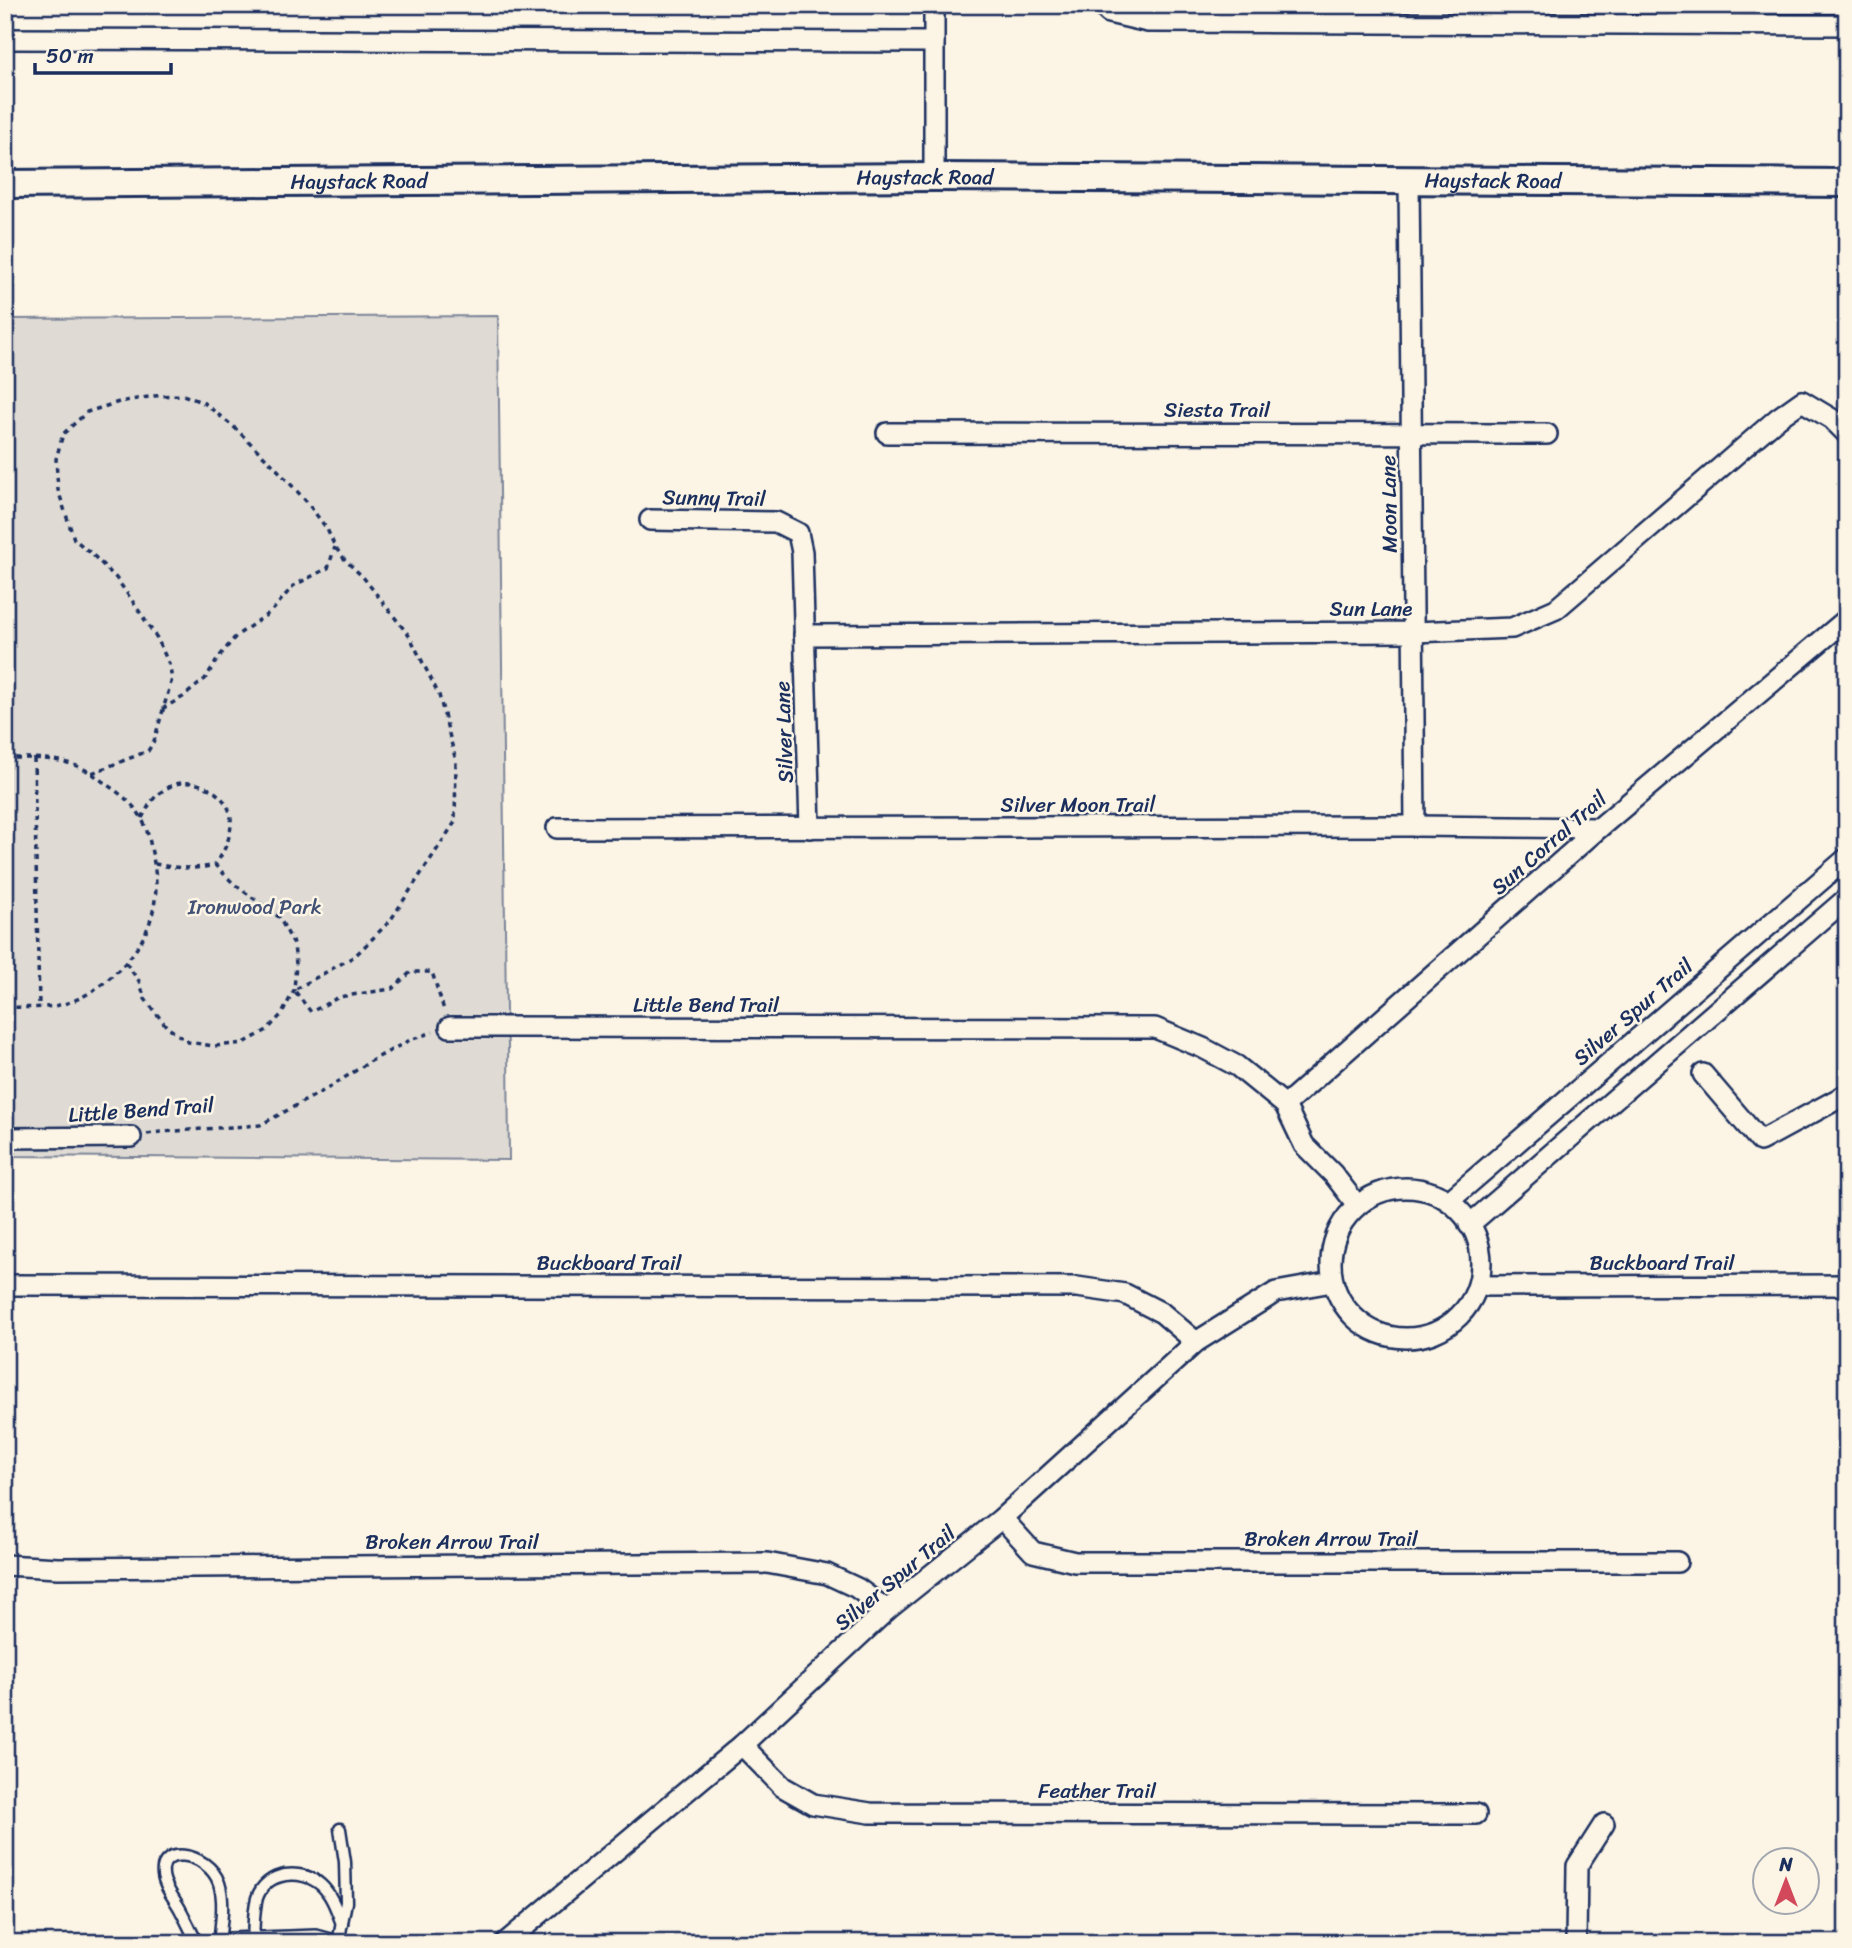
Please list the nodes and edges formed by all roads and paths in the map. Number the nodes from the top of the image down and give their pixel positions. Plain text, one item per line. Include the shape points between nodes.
1 (934, 5) edge
2 (1101, 5) edge
3 (1680, 14) edge
4 (1847, 25) edge
5 (5, 39) edge
6 (934, 42) junction
7 (934, 177) junction
8 (1409, 180) junction
9 (1847, 183) edge
10 (5, 184) edge
11 (887, 433) dead end
12 (1410, 433) junction
13 (1546, 434) dead end
14 (1847, 434) edge
15 (650, 520) dead end
16 (335, 547) junction
17 (1847, 619) edge
18 (1414, 632) junction
19 (804, 635) junction
20 (162, 710) junction
21 (5, 758) edge
22 (34, 758) junction
23 (92, 773) junction
24 (142, 818) junction
25 (1415, 826) junction
26 (557, 828) dead end
27 (810, 828) junction
28 (1600, 828) junction
29 (1847, 858) edge
30 (155, 864) junction
31 (215, 865) junction
32 (1810, 890) junction
33 (1847, 898) edge
34 (1830, 912) junction
35 (126, 963) junction
36 (294, 990) junction
37 (5, 1007) edge
38 (39, 1007) junction
39 (450, 1027) junction
40 (1703, 1074) dead end
41 (1847, 1094) edge
42 (1285, 1105) junction
43 (131, 1137) joint
44 (5, 1138) edge
45 (1449, 1201) junction
46 (1357, 1205) junction
47 (1469, 1225) junction
48 (1332, 1282) junction
49 (1847, 1284) edge
50 (5, 1285) edge
51 (1478, 1286) junction
52 (1196, 1342) junction
53 (1002, 1518) junction
54 (1677, 1562) dead end
55 (5, 1565) edge
56 (887, 1610) junction
57 (741, 1745) junction
58 (1476, 1814) dead end
59 (1604, 1825) dead end
60 (340, 1829) dead end
61 (342, 1924) junction
62 (253, 1942) edge
63 (197, 1943) edge
64 (219, 1943) edge
65 (230, 1943) edge
66 (327, 1943) edge
67 (338, 1943) edge
68 (505, 1943) edge
69 (1576, 1943) edge

1 - 6 street
2 - 3 street via 1109,13 1148,22
3 - 4 street
5 - 6 street
6 - 7 street
7 - 8 street, Haystack Road
7 - 10 street, Haystack Road
8 - 9 street, Haystack Road
8 - 12 street, Moon Lane
11 - 12 street, Siesta Trail
12 - 13 street, Siesta Trail
12 - 18 street, Moon Lane
14 - 18 street, Sun Lane via 1802,401 1556,608 1512,628
15 - 19 street, Sunny Trail via 776,522 798,533
16 - 20 path via 328,568 293,586 272,611 236,636 205,680
16 - 20 path via 306,501 204,403 183,395 119,402 87,412 63,434 56,459 66,517 74,539 116,578 158,638 172,678
16 - 36 path via 410,637 439,695 456,761 455,822 390,921 355,956
17 - 28 street, Sun Corral Trail
18 - 19 street, Sun Lane
18 - 25 street, Moon Lane
19 - 27 street, Silver Lane
20 - 23 path via 148,751
21 - 22 path
22 - 23 path via 73,764
22 - 38 path
23 - 24 path
24 - 30 path
24 - 31 path via 161,791 180,783 211,789 224,799 231,814 230,834
25 - 27 street, Silver Moon Trail
25 - 28 street, Silver Moon Trail
26 - 27 street, Silver Moon Trail
28 - 42 street, Sun Corral Trail
29 - 32 street, Silver Spur Trail
30 - 31 path via 180,869
30 - 35 path via 157,897 148,927
31 - 36 path via 279,917 294,945
32 - 34 street
32 - 45 street, Silver Spur Trail
33 - 34 street
34 - 47 street
35 - 36 path via 145,999 167,1027 188,1042 214,1046 244,1043 267,1030
35 - 38 path via 86,995
36 - 39 path via 311,1012 339,997 392,989 411,972 432,972
37 - 38 path
39 - 42 street, Little Bend Trail via 1155,1028 1237,1066
39 - 43 path, Little Bend Trail via 410,1040 260,1125
40 - 41 street via 1760,1141
42 - 46 street, Little Bend Trail via 1304,1145
43 - 44 street, Little Bend Trail
45 - 46 street via 1433,1193 1393,1189
45 - 47 street
46 - 48 street via 1339,1227 1330,1254
47 - 51 street via 1481,1250
48 - 51 street via 1355,1318 1372,1331 1404,1339 1435,1333 1453,1321
48 - 52 street, Silver Spur Trail via 1276,1292
49 - 51 street, Buckboard Trail
50 - 52 street, Buckboard Trail via 1077,1287 1125,1294 1161,1313
52 - 53 street, Silver Spur Trail
53 - 54 street, Broken Arrow Trail via 1033,1552 1075,1562
53 - 56 street, Silver Spur Trail
55 - 56 street, Broken Arrow Trail via 767,1563 827,1574 858,1588
56 - 57 street, Silver Spur Trail
57 - 58 street, Feather Trail via 783,1787 813,1804 870,1813
57 - 68 street, Silver Spur Trail
59 - 69 street via 1577,1866
60 - 61 lane via 346,1902
61 - 62 lane via 322,1886 305,1876 282,1876 270,1880 257,1897
61 - 67 lane
62 - 65 street
62 - 66 street
63 - 64 lane via 164,1882 167,1860 176,1856 196,1857 218,1881

